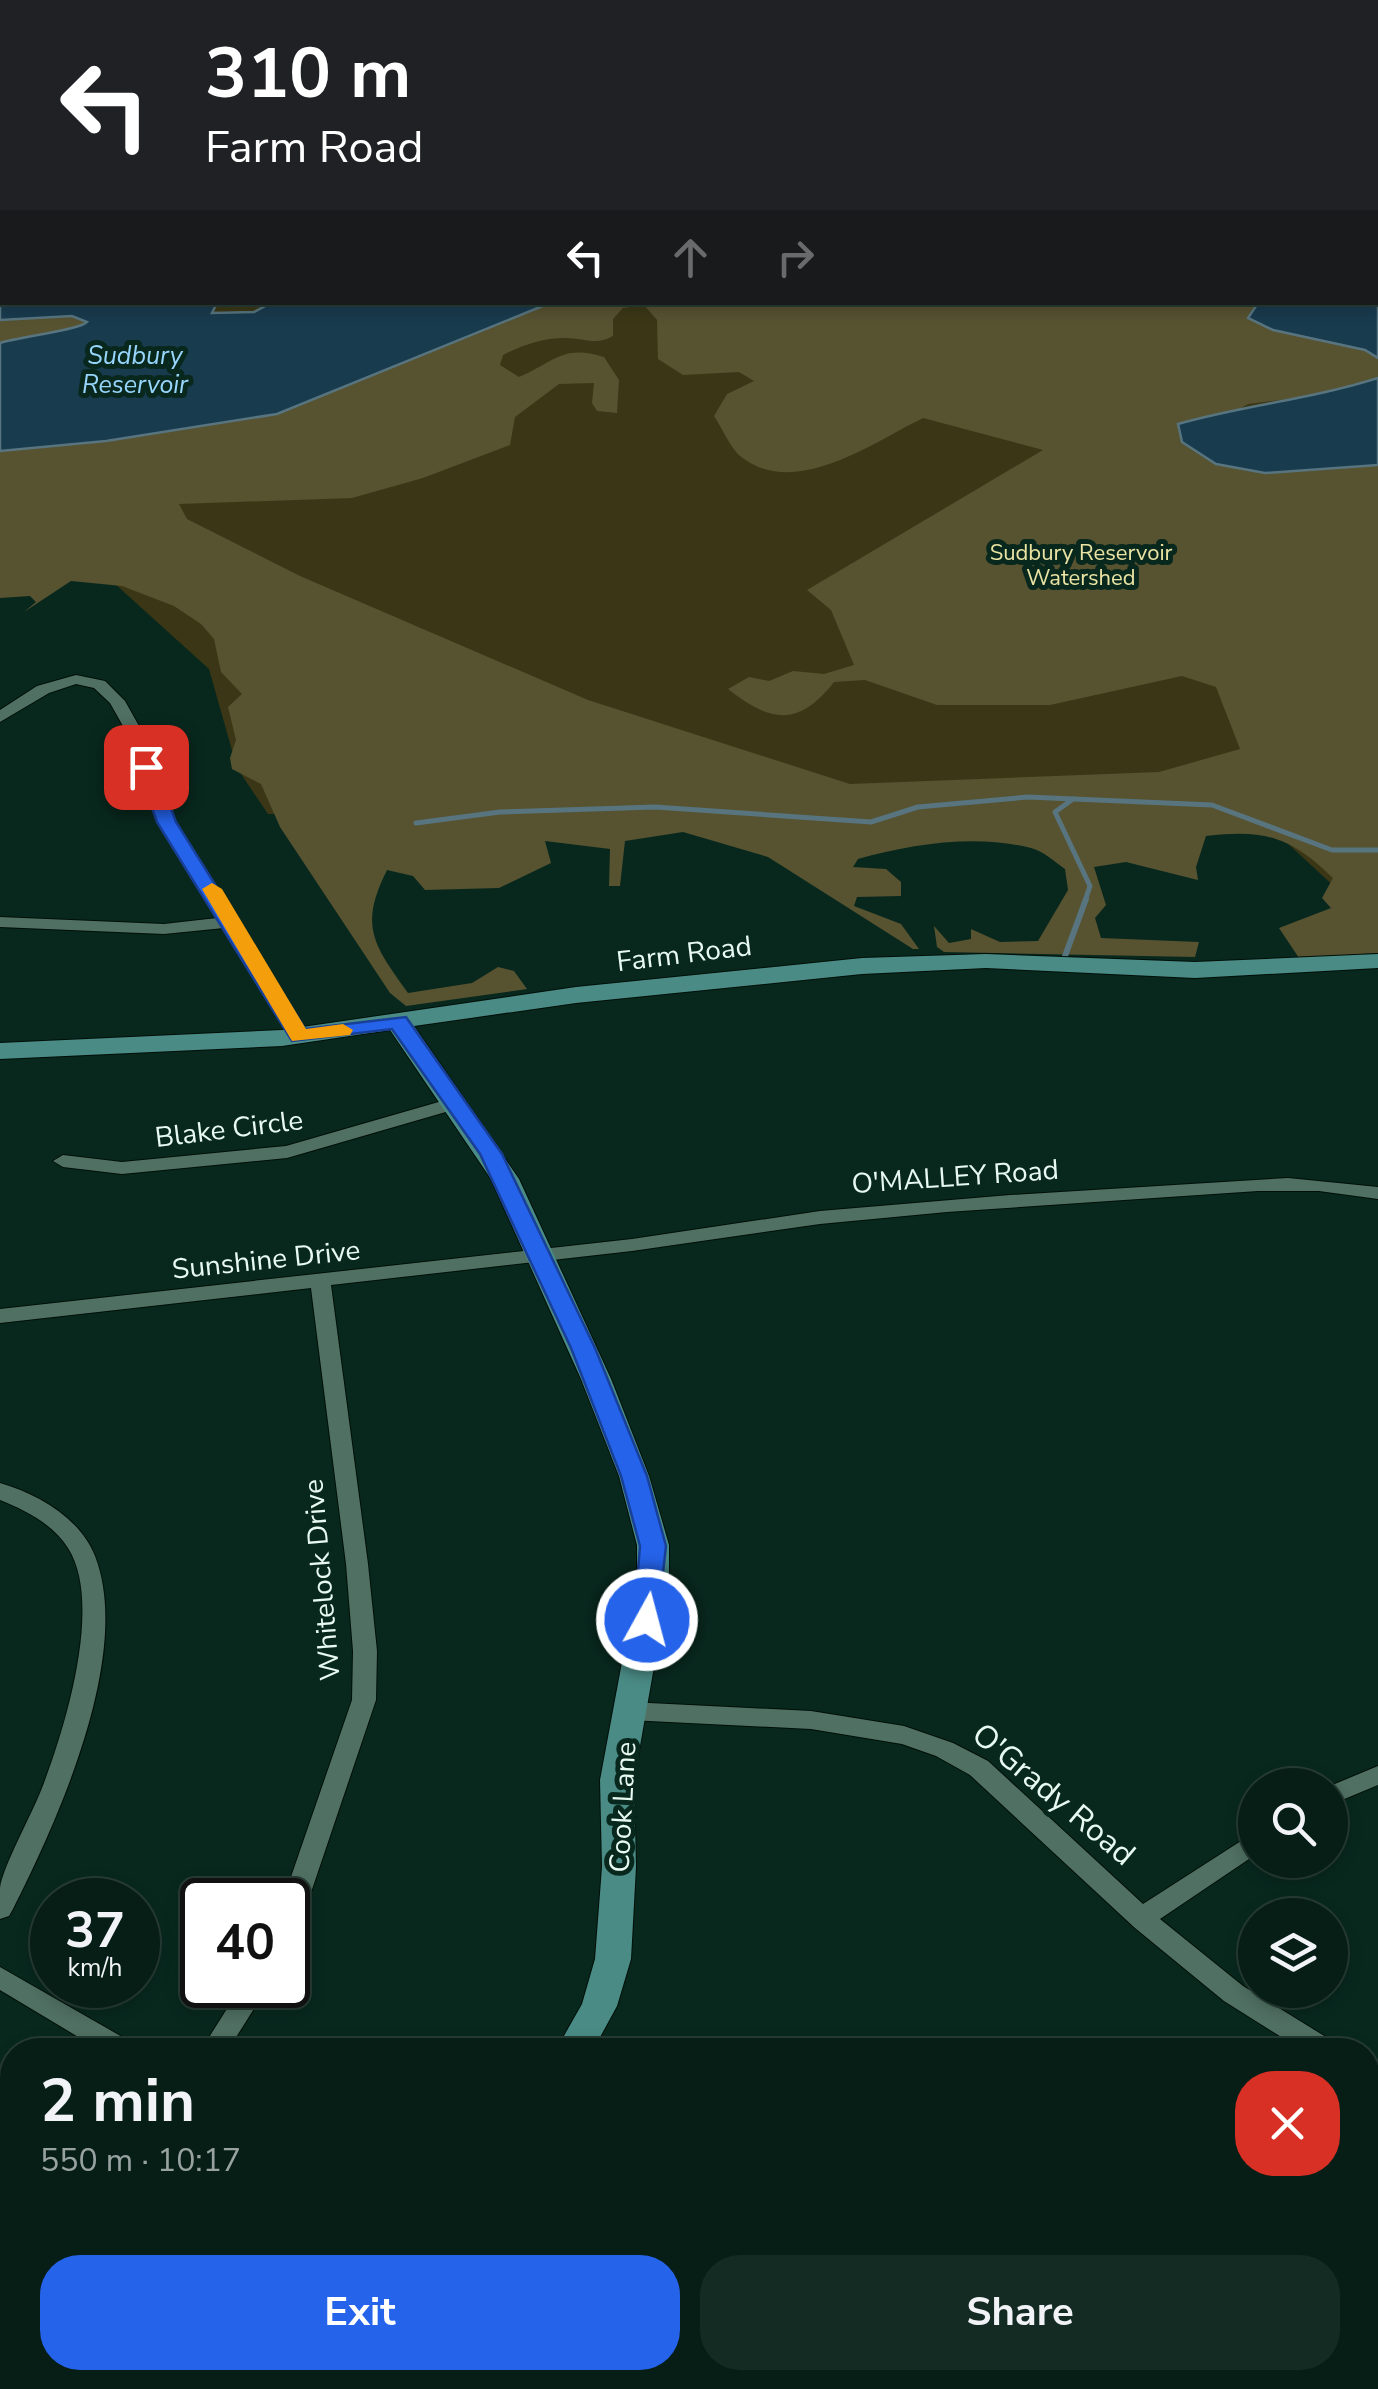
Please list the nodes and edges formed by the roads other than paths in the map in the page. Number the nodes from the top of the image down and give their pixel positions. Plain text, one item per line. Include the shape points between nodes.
1 (0, 717) edge
2 (0, 922) edge
3 (230, 922) junction
4 (1378, 961) edge
5 (398, 1022) junction
6 (299, 1036) junction
7 (0, 1050) edge
8 (456, 1103) junction
9 (63, 1162) dead end
10 (1378, 1194) edge
11 (538, 1257) junction
12 (320, 1281) junction
13 (0, 1316) edge
14 (0, 1491) edge
15 (629, 1711) junction
16 (1378, 1775) edge
17 (1348, 1788) edge
18 (1238, 1853) edge
19 (303, 1878) edge
20 (0, 1909) edge
21 (1145, 1916) junction
22 (0, 1977) edge
23 (241, 2008) edge
24 (102, 2038) edge
25 (222, 2038) edge
26 (581, 2038) edge
27 (1305, 2038) edge

1 - 3 street via 48,686 96,684 109,691 126,708 167,822
2 - 3 street via 164,929
3 - 6 street
4 - 5 street, Farm Road via 1181,970 986,962 862,966 697,980
5 - 6 street, Farm Road
5 - 8 street, Cook Lane
6 - 7 street, Farm Road
8 - 9 street, Blake Circle via 287,1152 111,1168
8 - 11 street, Cook Lane via 505,1180
10 - 11 street, O'MALLEY Road via 1288,1184 858,1213
11 - 12 street, Sunshine Drive
11 - 15 street, Cook Lane via 596,1379 653,1546 654,1582
12 - 13 street, Sunshine Drive
12 - 19 street, Whitelock Drive via 357,1564 364,1700
14 - 20 street via 32,1503 62,1526 84,1554 92,1594 90,1661 69,1751 30,1853
15 - 21 street, O'Grady Road via 802,1722 898,1733 942,1746 979,1768
15 - 26 street, Cook Lane via 617,1780 613,1959
16 - 17 street
18 - 21 street
21 - 27 street, O'Grady Road via 1245,2002
22 - 24 street
23 - 25 street

